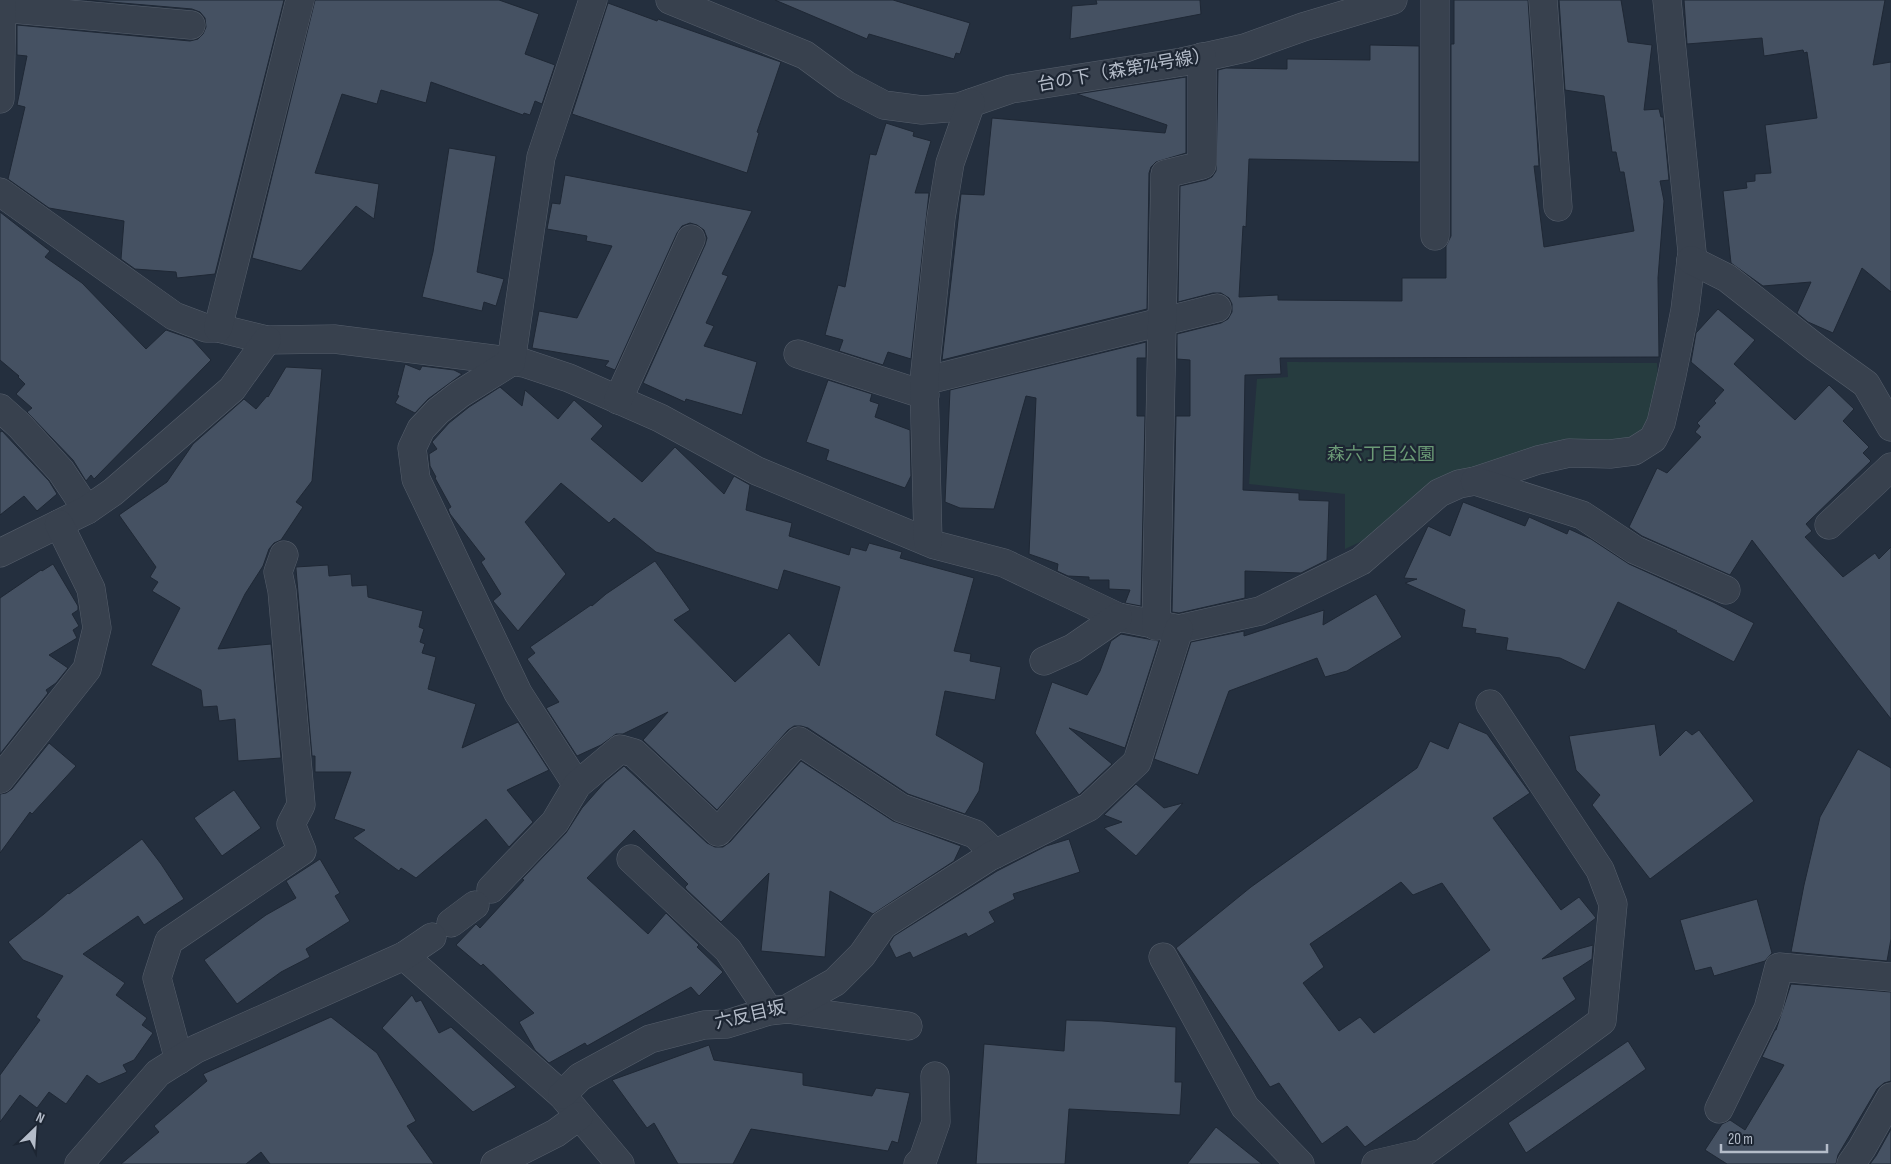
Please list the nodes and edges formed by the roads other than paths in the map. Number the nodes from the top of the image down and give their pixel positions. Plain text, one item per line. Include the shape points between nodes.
1 (300, 0) edge
2 (593, 0) edge
3 (670, 0) edge
4 (1393, 0) edge
5 (1434, 0) edge
6 (1543, 0) edge
7 (1667, 0) edge
8 (2, 4) edge
9 (191, 25) dead end
10 (1202, 57) junction
11 (0, 98) edge
12 (971, 103) junction
13 (0, 192) edge
14 (1558, 207) dead end
15 (1435, 236) dead end
16 (691, 239) dead end
17 (1691, 260) junction
18 (1217, 308) dead end
19 (1162, 322) junction
20 (218, 328) junction
21 (267, 340) junction
22 (798, 354) dead end
23 (511, 362) junction
24 (924, 388) junction
25 (618, 400) junction
26 (0, 408) edge
27 (1891, 427) edge
28 (1891, 467) edge
29 (1475, 481) junction
30 (87, 510) junction
31 (59, 524) junction
32 (1829, 525) dead end
33 (928, 541) junction
34 (0, 554) edge
35 (284, 555) dead end
36 (1726, 590) dead end
37 (1118, 617) junction
38 (1168, 627) junction
39 (1044, 661) dead end
40 (1490, 704) dead end
41 (0, 779) edge
42 (577, 785) junction
43 (995, 854) junction
44 (631, 859) dead end
45 (404, 956) junction
46 (1163, 957) dead end
47 (1891, 977) edge
48 (778, 1010) junction
49 (908, 1026) dead end
50 (179, 1060) junction
51 (936, 1076) dead end
52 (562, 1096) junction
53 (1891, 1097) edge
54 (1719, 1109) dead end
55 (579, 1116) junction
56 (79, 1164) edge
57 (495, 1164) edge
58 (620, 1164) edge
59 (918, 1164) edge
60 (1300, 1164) edge
61 (1376, 1164) edge
62 (1851, 1164) edge

1 - 20 street
2 - 23 street via 541,157
3 - 12 street, 台の下（森第74号線） via 806,56 884,105 922,110
4 - 10 street, 台の下（森第74号線） via 1245,48
5 - 15 street
6 - 14 street
7 - 17 street
8 - 9 street
8 - 11 street
10 - 12 street, 台の下（森第74号線） via 1116,74 1011,89
10 - 19 street via 1202,165 1165,174
12 - 24 street via 950,163 941,218
13 - 20 street via 174,316 206,328
16 - 25 street
17 - 27 street via 1727,278 1866,384
17 - 29 street via 1672,375 1661,422 1653,439 1634,451 1569,453
18 - 19 street
19 - 24 street
19 - 38 street
20 - 21 street
21 - 23 street via 334,339
21 - 30 street via 232,389 113,492
22 - 24 street
23 - 25 street via 569,378
23 - 42 street via 460,394 421,429 412,448 416,479 518,693
24 - 33 street
25 - 33 street via 660,418 757,471
26 - 30 street via 60,471
28 - 32 street
29 - 36 street via 1582,516 1635,550
29 - 38 street via 1458,484 1439,493 1361,561 1260,611
30 - 31 street
31 - 34 street
31 - 41 street via 91,589 97,628 87,669
33 - 37 street via 1004,562
35 - 50 street via 278,572 301,805 291,824 302,851 169,941 157,978
37 - 38 street
37 - 39 street via 1073,648
38 - 43 street via 1137,762 1088,807
40 - 61 street via 1600,870 1613,904 1602,1021 1424,1153
42 - 43 street via 620,749 634,753 718,832 799,741 901,808 975,834
42 - 45 street via 555,822 483,897
43 - 48 street, 六反目坂 via 883,925 862,955 835,982
44 - 48 street via 728,950
45 - 50 street via 196,1049
45 - 52 street
46 - 60 street via 1245,1107
47 - 54 street via 1779,967 1768,1009
48 - 49 street
48 - 52 street, 六反目坂 via 650,1039 580,1077
50 - 56 street via 158,1073
51 - 59 street via 936,1122 923,1159
52 - 55 street
53 - 62 street
55 - 57 street via 556,1133
55 - 58 street

